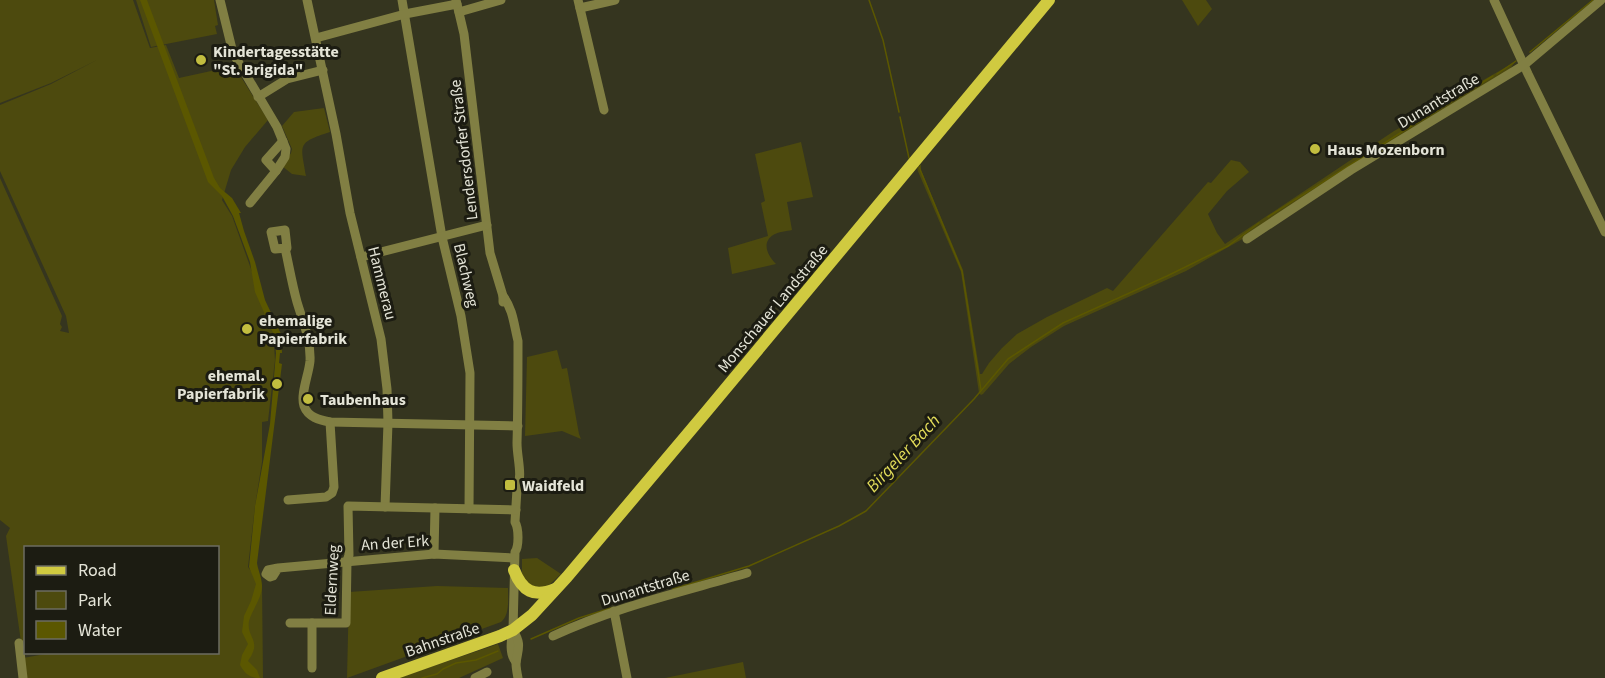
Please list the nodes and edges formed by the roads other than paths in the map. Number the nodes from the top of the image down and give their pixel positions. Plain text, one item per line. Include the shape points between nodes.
1 (220, 0) edge
2 (307, 0) edge
3 (402, 0) edge
4 (501, 0) edge
5 (615, 0) edge
6 (1049, 0) edge
7 (1494, 0) edge
8 (1601, 0) edge
9 (579, 4) edge
10 (457, 5) edge
11 (405, 14) junction
12 (316, 38) junction
13 (1524, 65) junction
14 (323, 70) junction
15 (258, 97) junction
16 (604, 110) dead end
17 (250, 203) dead end
18 (487, 225) junction
19 (1605, 232) edge
20 (442, 237) junction
21 (1246, 239) dead end
22 (285, 248) dead end
23 (362, 257) junction
24 (330, 422) junction
25 (388, 423) junction
26 (471, 425) junction
27 (518, 426) junction
28 (288, 500) dead end
29 (386, 507) junction
30 (435, 508) junction
31 (469, 508) junction
32 (516, 510) junction
33 (434, 554) junction
34 (514, 560) junction
35 (347, 561) junction
36 (278, 568) dead end
37 (747, 573) dead end
38 (556, 589) junction
39 (614, 611) junction
40 (290, 622) dead end
41 (312, 623) junction
42 (513, 630) junction
43 (553, 636) dead end
44 (19, 643) dead end
45 (312, 668) dead end
46 (487, 672) dead end
47 (23, 678) edge
48 (382, 678) edge
49 (475, 678) edge
50 (518, 678) edge
51 (627, 678) edge

1 - 15 street via 233,53
2 - 12 street, Hammerau
3 - 11 street, Blachweg
4 - 10 street
5 - 9 street
6 - 38 main road, Monschauer Landstraße
7 - 13 street
8 - 13 street, Dunantstraße
9 - 16 street
10 - 11 street
10 - 18 street, Lendersdorfer Straße via 464,34
11 - 12 street
11 - 20 street, Blachweg
12 - 14 street, Hammerau
13 - 19 street
13 - 21 street, Dunantstraße
14 - 15 street via 287,79
14 - 23 street, Hammerau
15 - 17 street via 277,127 286,154
18 - 20 street
18 - 27 street, Lendersdorfer Straße via 502,300 518,341
20 - 23 street
20 - 26 street, Blachweg via 470,374
22 - 24 street via 310,348 303,403 309,415
23 - 25 street, Hammerau via 381,339
24 - 25 street
24 - 28 street via 332,493 326,497
25 - 26 street
25 - 29 street, Hammerau
26 - 27 street
26 - 31 street, Blachweg
27 - 32 street, Lendersdorfer Straße
29 - 30 street
29 - 35 street, Eldernweg via 348,506
30 - 31 street
30 - 33 street
31 - 32 street
32 - 34 street, Lendersdorfer Straße via 518,539
33 - 34 street, An der Erk
33 - 35 street, An der Erk
34 - 38 main road via 520,584 530,592
34 - 42 street, Lendersdorfer Straße
35 - 36 street, An der Erk
35 - 41 street, Eldernweg via 346,623
37 - 39 street, Dunantstraße
38 - 42 main road, Monschauer Landstraße
39 - 43 street, Dunantstraße
39 - 51 street
40 - 41 street, Eldernweg
41 - 45 street, Eldernweg
42 - 48 main road, Bahnstraße
42 - 50 street, Lendersdorfer Straße via 519,639
44 - 47 street
46 - 49 street

